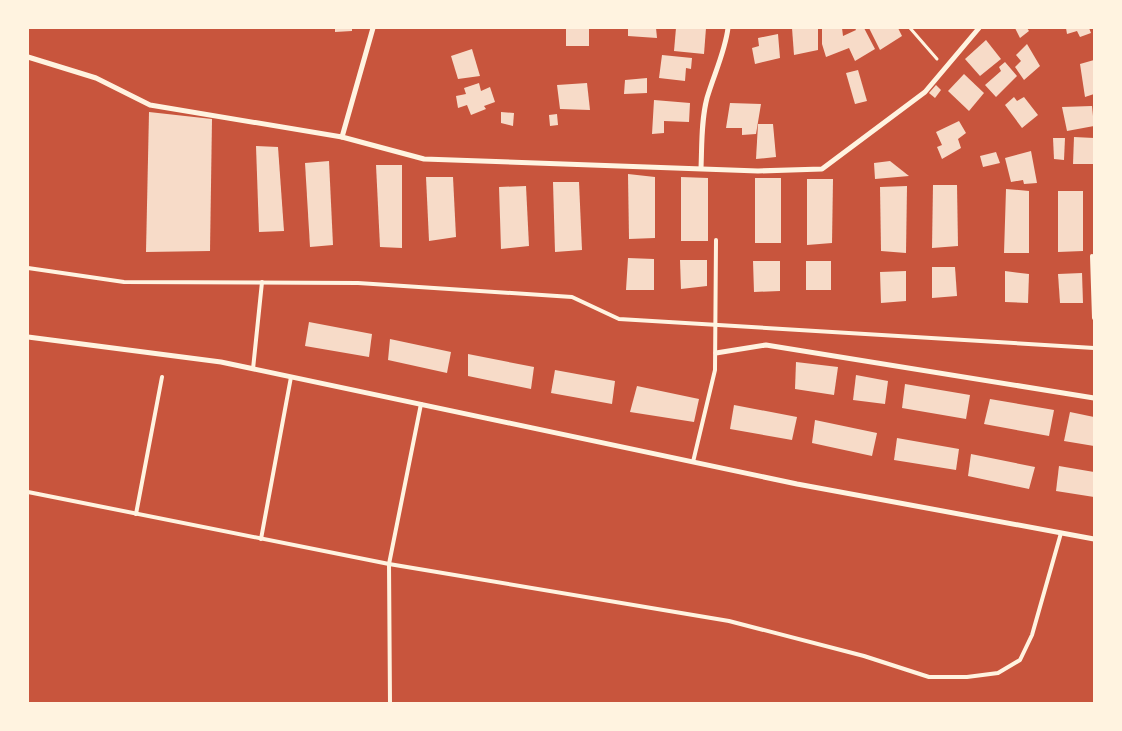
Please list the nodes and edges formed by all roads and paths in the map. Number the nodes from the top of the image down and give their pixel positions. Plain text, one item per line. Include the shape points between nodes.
1 (373, 28) edge
2 (728, 28) edge
3 (910, 28) edge
4 (978, 28) edge
5 (28, 57) edge
6 (944, 69) junction
7 (342, 137) junction
8 (702, 168) junction
9 (716, 240) dead end
10 (1092, 256) dead end
11 (28, 268) edge
12 (262, 282) junction
13 (1094, 318) edge
14 (716, 324) junction
15 (28, 337) edge
16 (1094, 348) edge
17 (716, 353) junction
18 (253, 369) junction
19 (162, 377) dead end
20 (291, 377) junction
21 (1094, 398) edge
22 (421, 404) junction
23 (693, 462) junction
24 (28, 492) edge
25 (136, 514) junction
26 (1061, 533) junction
27 (261, 538) junction
28 (1094, 539) edge
29 (389, 564) junction
30 (390, 704) edge

1 - 7 street
2 - 8 street via 707,100
3 - 6 path
4 - 6 street
5 - 7 street via 96,78 150,105
6 - 8 street via 925,92 822,169
7 - 8 street via 424,159
9 - 14 lane
10 - 13 lane
11 - 12 lane via 124,282
12 - 14 lane via 358,283 572,297 619,319
12 - 18 lane
14 - 16 lane
14 - 17 lane
15 - 18 street
17 - 21 street via 766,345
17 - 23 lane via 715,370
18 - 20 street
19 - 25 lane
20 - 22 street
20 - 27 lane
22 - 23 street
22 - 29 lane
23 - 26 street
24 - 25 lane
25 - 27 lane
26 - 28 street
26 - 29 lane via 1032,635 1020,660 998,673 967,677 929,677 864,656 729,621
27 - 29 lane
29 - 30 lane

